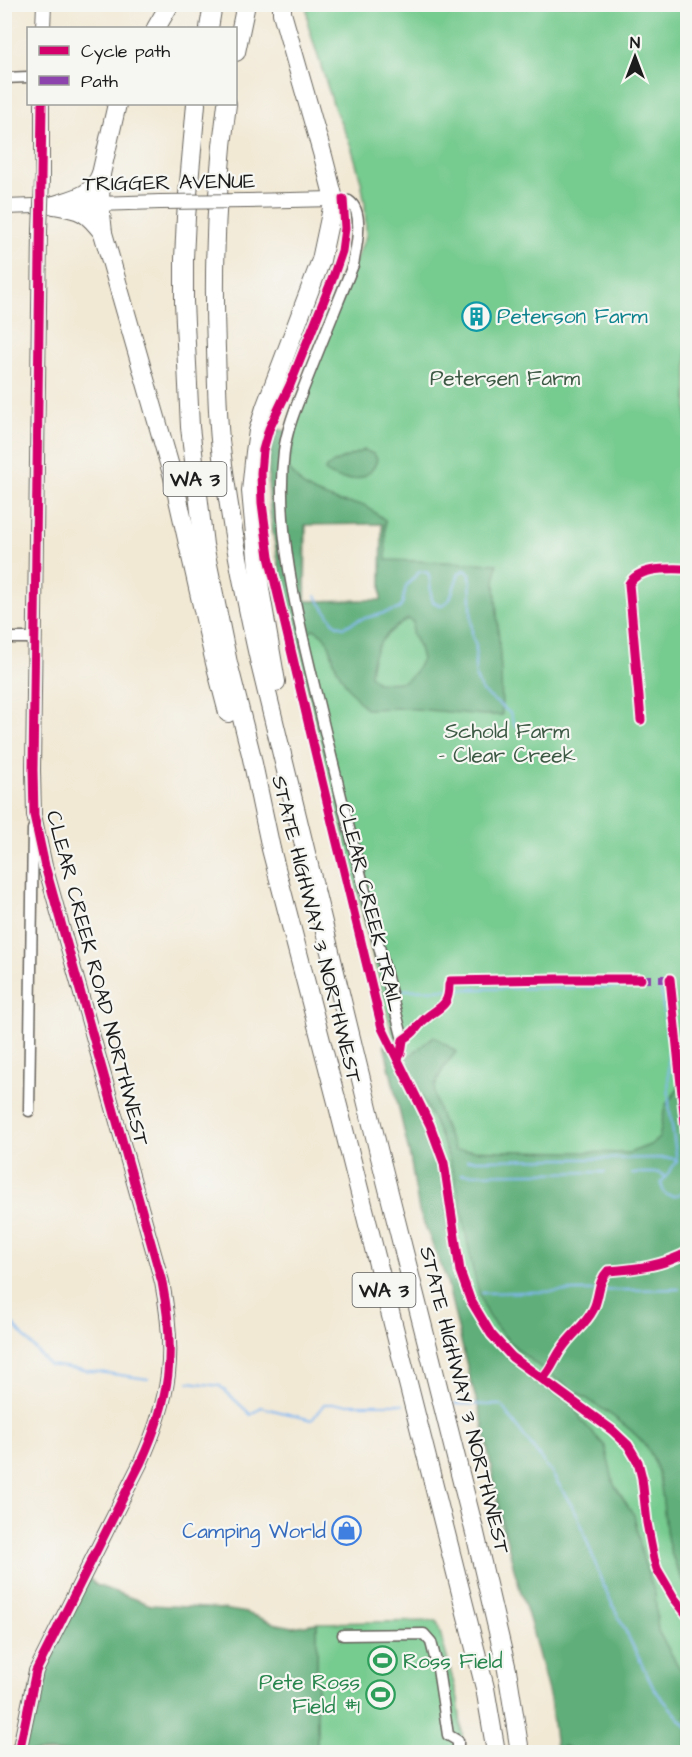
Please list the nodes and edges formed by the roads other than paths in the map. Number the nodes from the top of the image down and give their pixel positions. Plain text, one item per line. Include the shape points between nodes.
1 (44, 4) edge
2 (170, 4) edge
3 (213, 4) edge
4 (246, 4) edge
5 (282, 4) edge
6 (44, 27) edge
7 (157, 27) edge
8 (209, 27) edge
9 (237, 47) edge
10 (27, 77) edge
11 (4, 78) edge
12 (42, 105) edge
13 (117, 105) edge
14 (196, 105) edge
15 (227, 105) edge
16 (101, 174) junction
17 (334, 199) junction
18 (100, 204) junction
19 (54, 206) junction
20 (4, 207) edge
21 (103, 234) junction
22 (4, 638) edge
23 (34, 638) junction
24 (293, 796) junction
25 (34, 815) junction
26 (271, 849) junction
27 (404, 1040) dead end
28 (28, 1111) dead end
29 (343, 1635) dead end
30 (521, 1749) edge
31 (19, 1752) edge
32 (458, 1752) edge
33 (494, 1752) edge

1 - 6 main road
2 - 7 highway
3 - 8 highway
4 - 9 highway
5 - 17 highway
10 - 11 street
12 - 23 main road, CLEAR CREEK ROAD NORTHWEST, bridge
13 - 16 highway
14 - 26 highway, STATE HIGHWAY 3 NORTHWEST / WA 3 via 184,259 192,457 215,603
15 - 24 highway, STATE HIGHWAY 3 NORTHWEST / WA 3 via 215,263 221,449 246,605
16 - 18 highway
16 - 19 highway via 87,193
17 - 18 main road, TRIGGER AVENUE, bridge
17 - 24 highway via 321,260 258,431 252,472 260,589
17 - 27 street via 349,201 356,209 353,265 294,413 284,449 283,505 302,634
18 - 19 main road, TRIGGER AVENUE
18 - 21 highway
19 - 20 main road, TRIGGER AVENUE
19 - 21 highway via 84,212
21 - 26 highway via 173,477 231,726
22 - 23 street
23 - 25 main road, CLEAR CREEK ROAD NORTHWEST
24 - 30 highway, STATE HIGHWAY 3 NORTHWEST / WA 3 via 475,1533
25 - 28 street
25 - 31 main road, CLEAR CREEK ROAD NORTHWEST via 160,1275 171,1346 167,1386 155,1430 36,1671
26 - 33 highway, STATE HIGHWAY 3 NORTHWEST / WA 3 via 482,1677
29 - 32 street via 423,1634 431,1642 448,1735 458,1741

